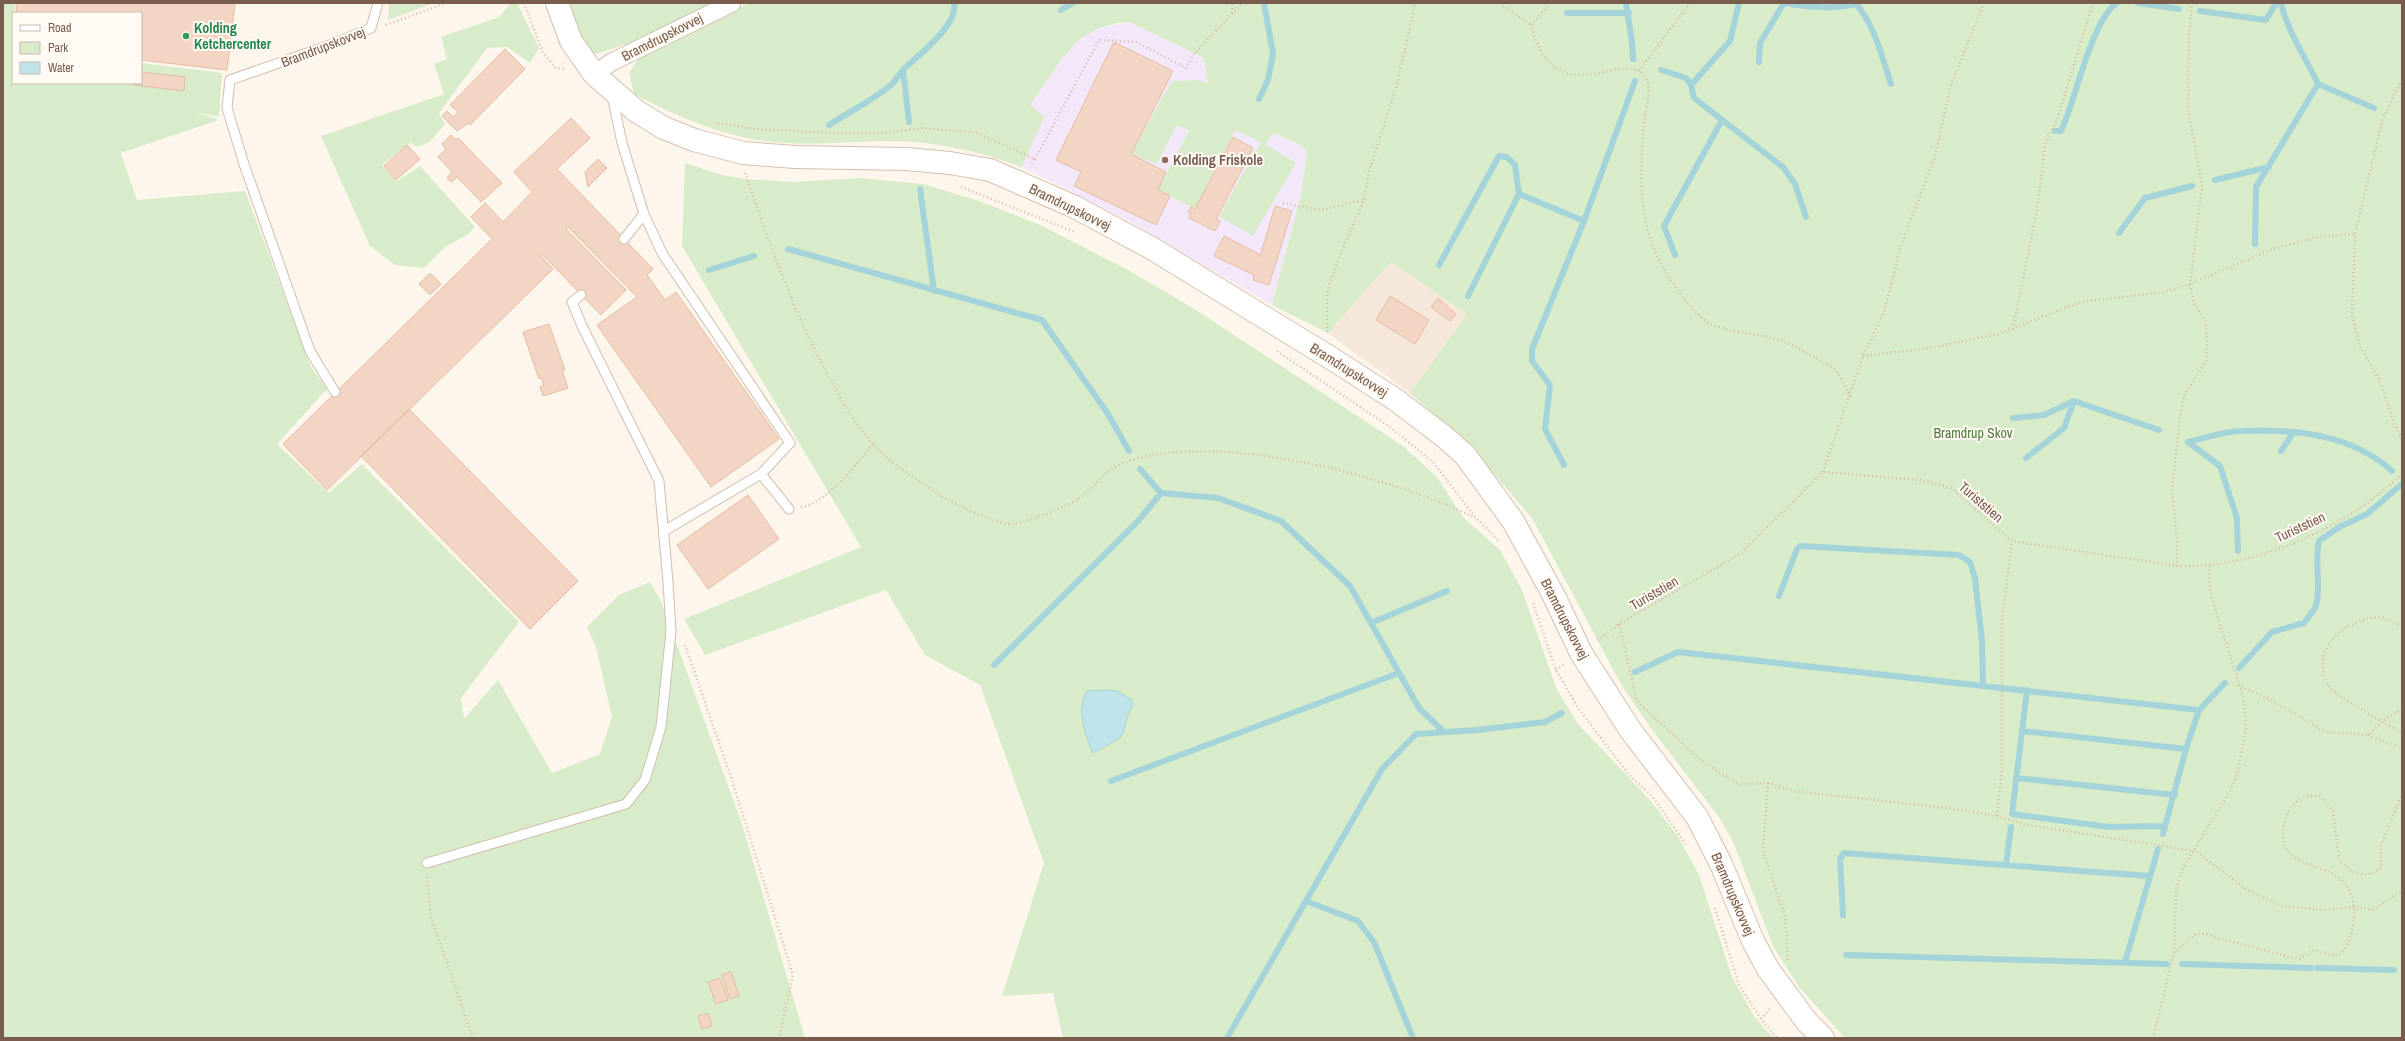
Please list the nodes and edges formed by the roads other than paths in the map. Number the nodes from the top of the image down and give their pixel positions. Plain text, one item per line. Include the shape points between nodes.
1 (378, 3) edge
2 (557, 3) edge
3 (732, 3) edge
4 (594, 74) junction
5 (611, 91) junction
6 (644, 214) junction
7 (624, 238) dead end
8 (582, 295) dead end
9 (335, 392) dead end
10 (761, 474) junction
11 (789, 509) road end
12 (664, 531) junction
13 (427, 863) road end
14 (1823, 1038) edge

1 - 9 lane, Bramdrupskovvej via 371,28 230,80 227,108 244,164 310,351
2 - 4 street, Bramdrupskovvej via 571,41
3 - 4 street, Bramdrupskovvej
4 - 5 street, Bramdrupskovvej
5 - 6 lane via 622,143
5 - 14 street, Bramdrupskovvej via 636,111 664,128 694,140 743,153 795,158 906,159 990,170 1074,207 1153,249 1396,400 1465,455 1513,521 1554,596 1581,653 1632,731 1697,817 1722,864 1753,941 1783,992
6 - 7 lane
6 - 10 lane via 662,253 790,443
8 - 12 lane via 572,302 659,481
10 - 11 lane
10 - 12 lane
12 - 13 lane via 671,631 662,727 644,780 626,804

